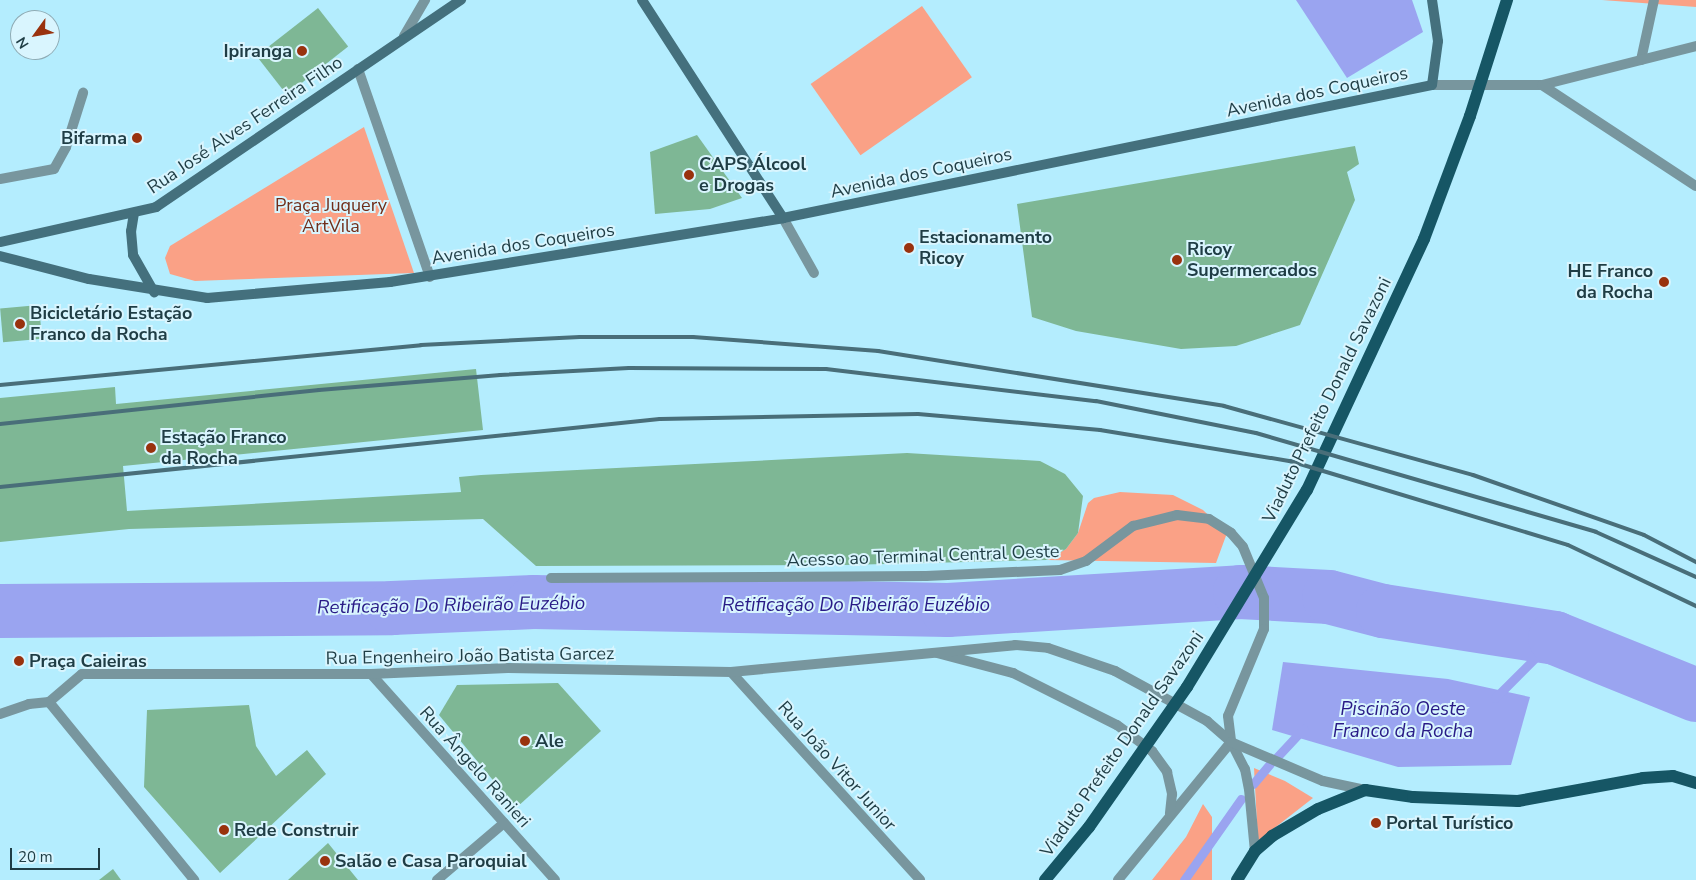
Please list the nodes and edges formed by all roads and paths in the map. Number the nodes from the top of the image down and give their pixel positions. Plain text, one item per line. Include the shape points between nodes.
1 (425, 0) edge
2 (461, 0) edge
3 (642, 0) edge
4 (1432, 0) edge
5 (1507, 0) edge
6 (1654, 0) edge
7 (404, 36) junction
8 (1696, 46) edge
9 (1641, 60) junction
10 (358, 68) junction
11 (1432, 85) junction
12 (1542, 85) junction
13 (83, 93) dead end
14 (0, 179) edge
15 (1696, 186) edge
16 (134, 213) junction
17 (783, 218) junction
18 (0, 242) edge
19 (0, 256) edge
20 (814, 273) dead end
21 (430, 276) junction
22 (154, 292) junction
23 (551, 578) dead end
24 (930, 651) junction
25 (731, 672) junction
26 (371, 674) junction
27 (49, 702) junction
28 (0, 714) edge
29 (1231, 742) junction
30 (1696, 783) edge
31 (1365, 790) junction
32 (1170, 814) junction
33 (504, 823) junction
34 (1255, 851) junction
35 (194, 880) edge
36 (437, 880) edge
37 (555, 880) edge
38 (920, 880) edge
39 (1046, 880) edge
40 (1118, 880) edge
41 (1237, 880) edge

1 - 7 street
2 - 7 main road, Rua José Alves Ferreira Filho
3 - 17 main road
4 - 11 main road via 1438,41
5 - 39 main road, Viaduto Prefeito Donald Savazoni via 1470,116 1424,239 1307,490 1187,687 1088,827
6 - 9 street
7 - 10 main road, Rua José Alves Ferreira Filho
8 - 9 street, Avenida dos Coqueiros
9 - 12 street, Avenida dos Coqueiros
10 - 16 main road, Rua José Alves Ferreira Filho via 182,191 156,207
10 - 21 street
11 - 12 street, Avenida dos Coqueiros
11 - 17 main road, Avenida dos Coqueiros
12 - 15 street
13 - 14 street via 66,147 54,169
16 - 18 main road, Rua José Alves Ferreira Filho
16 - 22 main road via 131,230 133,255
17 - 20 street
17 - 21 main road, Avenida dos Coqueiros
19 - 22 main road, Avenida dos Coqueiros
21 - 22 main road, Avenida dos Coqueiros via 250,296 207,298
23 - 29 street, Acesso ao Terminal Central Oeste via 926,576 1060,570 1086,561 1133,526 1177,515 1209,519 1231,533 1243,547 1264,598 1264,629 1228,716
24 - 25 street, Rua Engenheiro João Batista Garcez
24 - 29 street, Rua Engenheiro João Batista Garcez via 998,644 1048,648 1075,655 1159,694 1207,721
24 - 32 street, Rua Engenheiro João Batista Garcez via 1013,673 1117,725 1152,751 1167,772 1172,794
25 - 26 street, Rua Engenheiro João Batista Garcez via 508,668
25 - 38 street, Rua João Vitor Junior
26 - 27 street, Rua Engenheiro João Batista Garcez via 82,674
26 - 33 street, Rua Ângelo Ranieri
27 - 28 street via 29,704
27 - 35 street
29 - 31 street, Rua Engenheiro João Batista Garcez via 1323,781
29 - 32 street via 1218,762
29 - 34 street via 1245,769
30 - 31 main road via 1673,776 1643,778 1518,801 1413,797
31 - 34 main road via 1318,809 1272,836
32 - 40 street
33 - 36 street
33 - 37 street, Rua Ângelo Ranieri
34 - 41 main road

